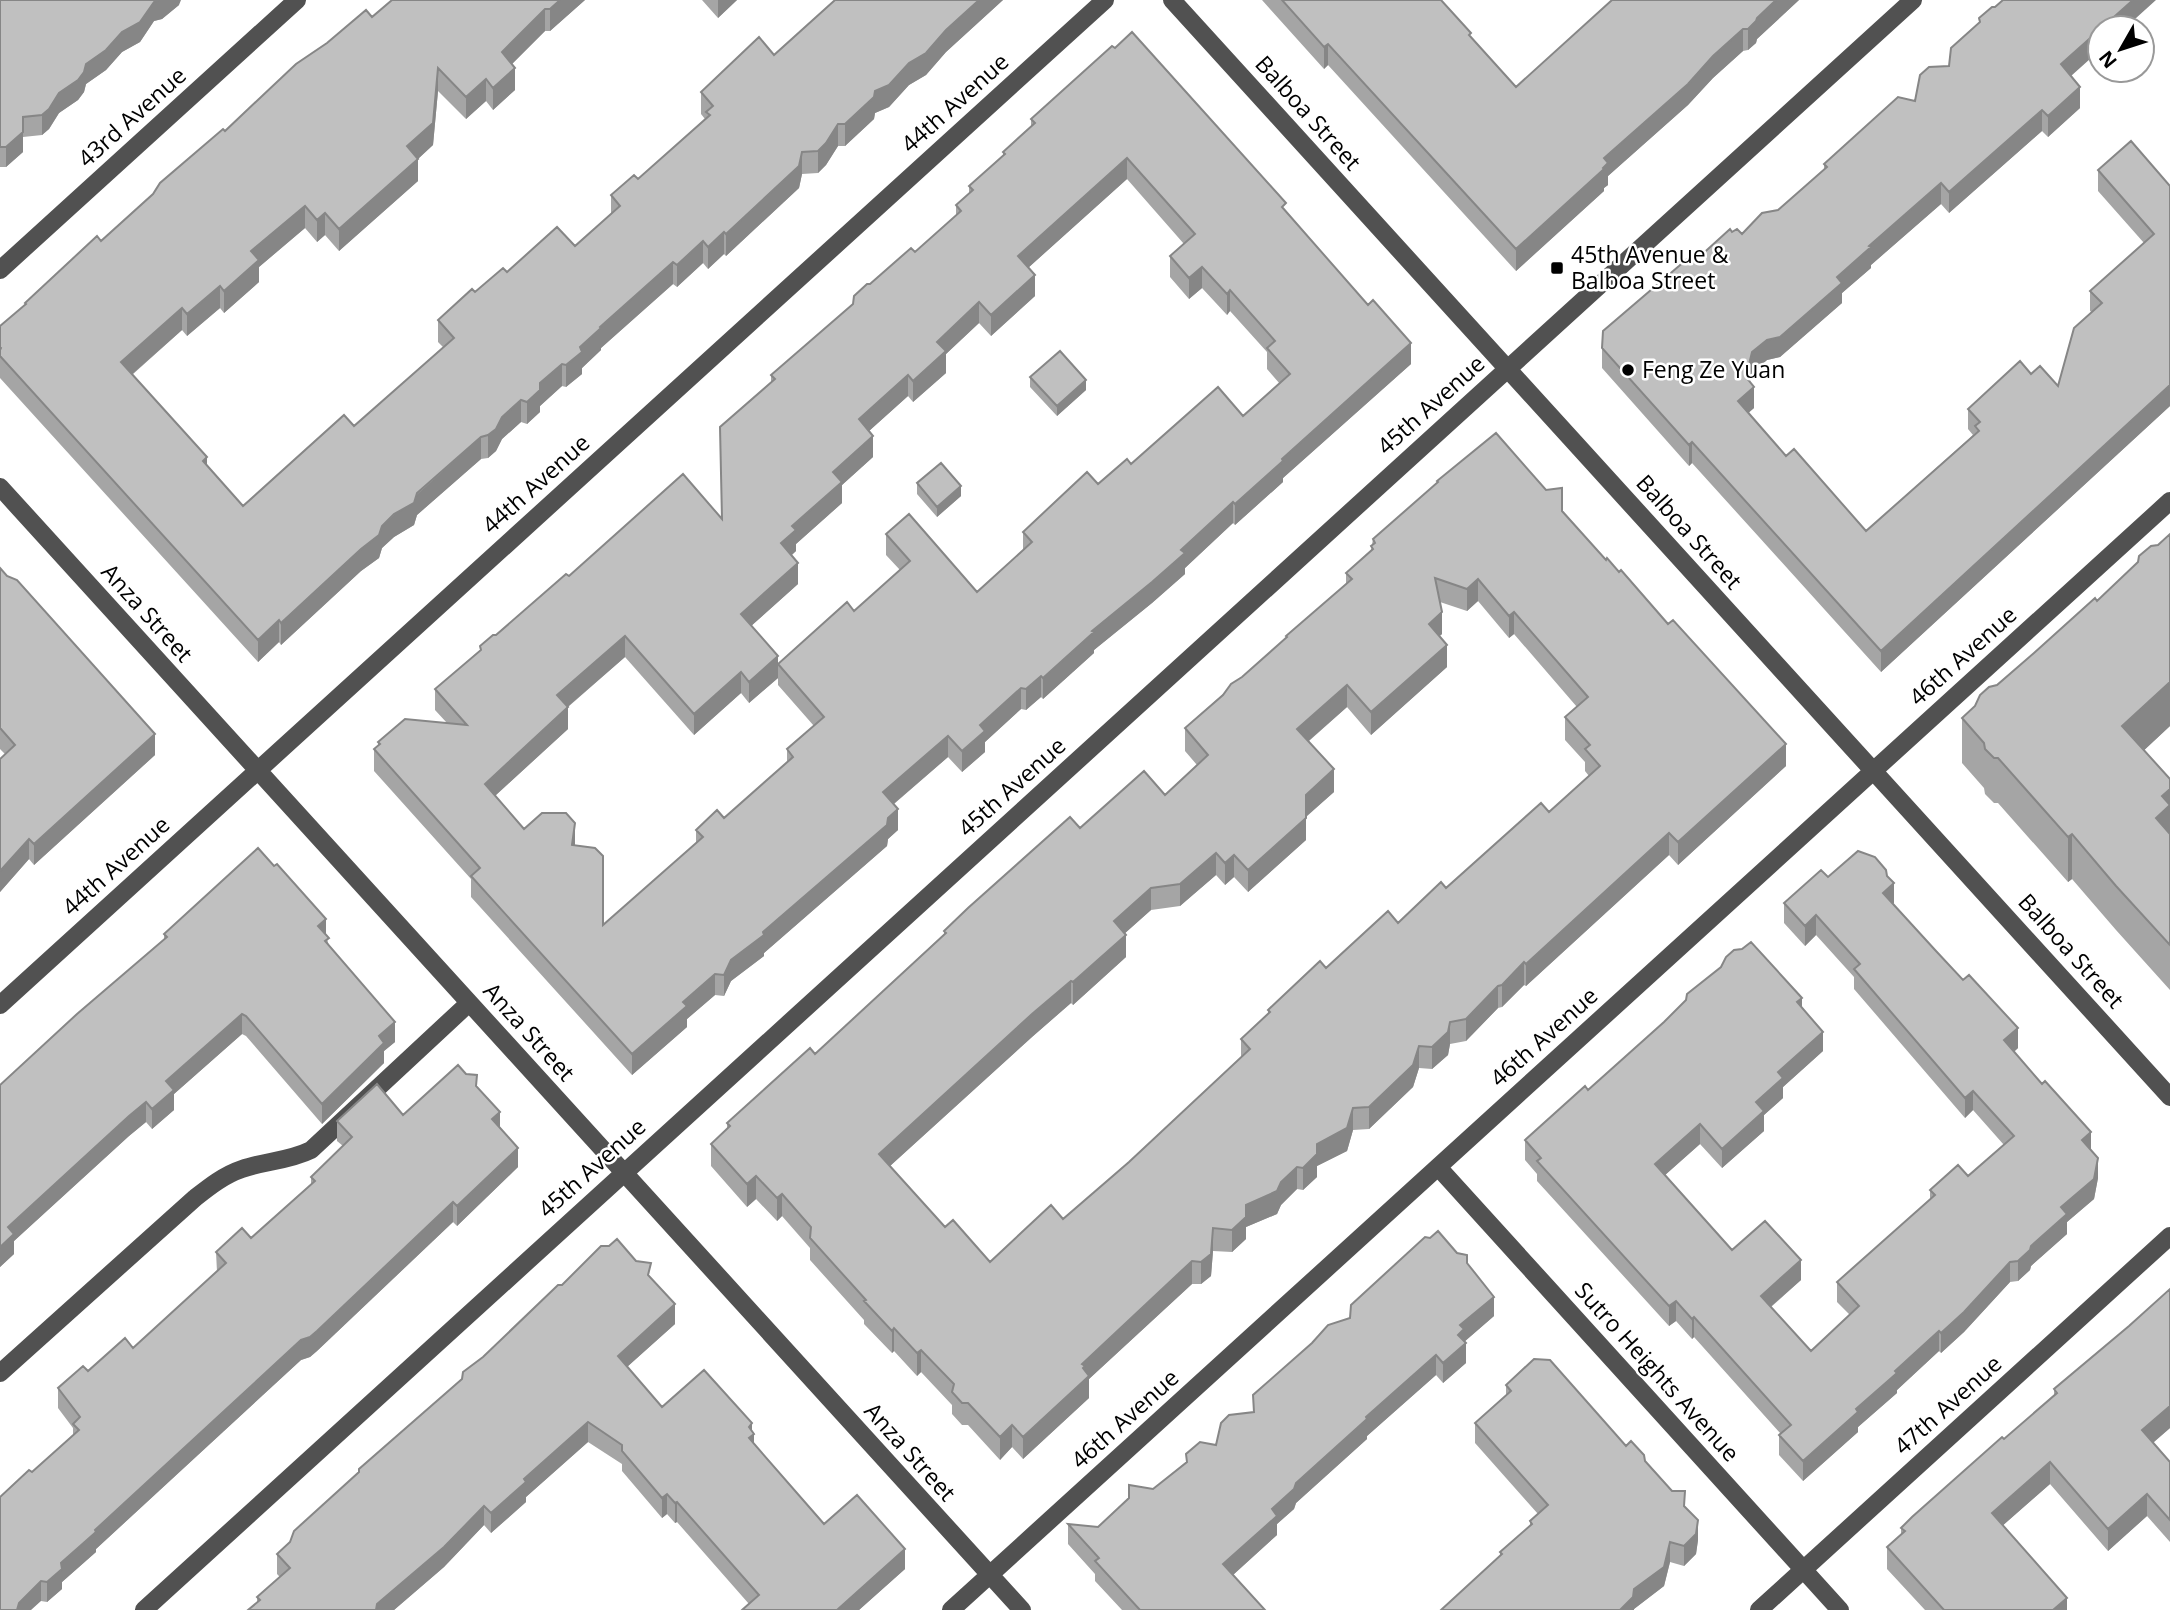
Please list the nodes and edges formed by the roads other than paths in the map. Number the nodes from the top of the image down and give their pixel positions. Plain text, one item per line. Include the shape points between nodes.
1 (297, 0) edge
2 (1105, 0) edge
3 (1172, 0) edge
4 (1913, 0) edge
5 (0, 270) edge
6 (1507, 369) junction
7 (0, 487) edge
8 (2170, 501) edge
9 (257, 771) junction
10 (1873, 771) junction
11 (469, 1003) junction
12 (0, 1005) edge
13 (2170, 1097) edge
14 (1438, 1167) junction
15 (624, 1173) junction
16 (2170, 1236) edge
17 (0, 1373) edge
18 (1803, 1570) junction
19 (990, 1575) junction
20 (144, 1610) edge
21 (951, 1610) edge
22 (1022, 1610) edge
23 (1759, 1610) edge
24 (1840, 1610) edge

1 - 5 street, 43rd Avenue
2 - 9 street, 44th Avenue
3 - 6 street, Balboa Street
4 - 6 street, 45th Avenue
6 - 10 street, Balboa Street
6 - 15 street, 45th Avenue
7 - 9 street, Anza Street
8 - 10 street, 46th Avenue
9 - 11 street, Anza Street
9 - 12 street, 44th Avenue
10 - 13 street, Balboa Street
10 - 14 street, 46th Avenue
11 - 15 street, Anza Street
11 - 17 street via 311,1150 242,1169 216,1182
14 - 18 street, Sutro Heights Avenue
14 - 19 street, 46th Avenue
15 - 19 street, Anza Street
15 - 20 street, 45th Avenue
16 - 18 street, 47th Avenue
18 - 23 street, 47th Avenue
18 - 24 street, Sutro Heights Avenue
19 - 21 street, 46th Avenue
19 - 22 street, Anza Street

